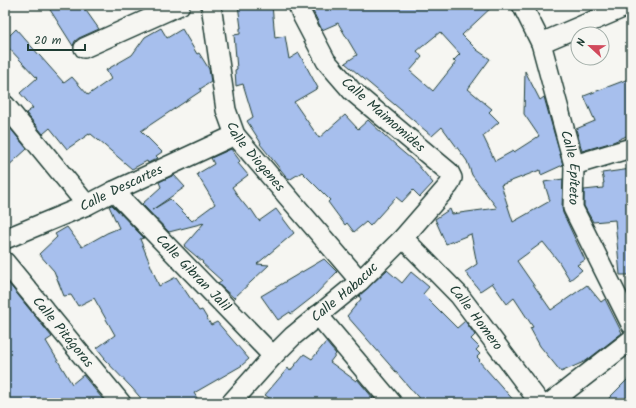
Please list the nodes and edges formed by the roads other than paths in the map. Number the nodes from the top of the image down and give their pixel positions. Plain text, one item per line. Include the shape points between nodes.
1 (180, 5) edge
2 (211, 5) edge
3 (298, 5) edge
4 (522, 5) edge
5 (630, 5) edge
6 (541, 43) junction
7 (84, 48) dead end
8 (5, 105) edge
9 (235, 134) junction
10 (631, 148) edge
11 (574, 165) junction
12 (452, 178) joint
13 (114, 191) junction
14 (87, 205) junction
15 (403, 238) junction
16 (5, 239) edge
17 (5, 262) edge
18 (360, 281) junction
19 (318, 315) junction
20 (631, 324) edge
21 (631, 340) edge
22 (273, 356) junction
23 (121, 403) edge
24 (231, 403) edge
25 (392, 403) edge
26 (540, 403) edge
27 (550, 403) edge

1 - 7 street
2 - 9 street, Calle Diogenes via 226,110
3 - 12 street, Calle Maimomides via 326,62 352,91
4 - 6 street, Calle Epíteto
5 - 6 street
6 - 11 street, Calle Epíteto
8 - 14 street
9 - 13 street, Calle Descartes
9 - 18 street, Calle Diogenes
10 - 11 street
11 - 20 street, Calle Epíteto via 573,208
12 - 15 street, Calle Habacuc via 450,185
13 - 14 street, Calle Descartes
13 - 22 street, Calle Gibran Jalil
14 - 16 street, Calle Descartes
15 - 18 street, Calle Habacuc
15 - 26 street, Calle Homero via 459,295
17 - 23 street, Calle Pitágoras
18 - 19 street, Calle Habacuc
19 - 22 street, Calle Habacuc
19 - 25 street
21 - 27 street
22 - 24 street, Calle Habacuc

